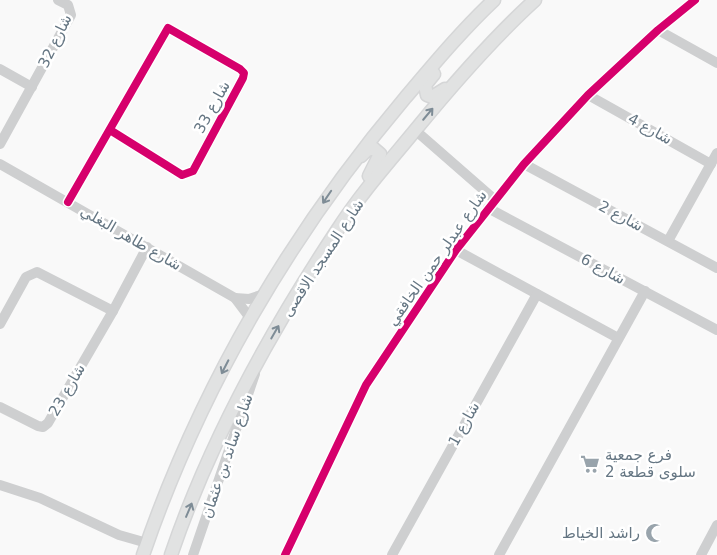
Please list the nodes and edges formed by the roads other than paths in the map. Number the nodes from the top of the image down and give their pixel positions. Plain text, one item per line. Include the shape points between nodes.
1 (58, 0) edge
2 (494, 0) edge
3 (535, 0) edge
4 (695, 0) edge
5 (472, 22) junction
6 (658, 30) junction
7 (717, 63) edge
8 (0, 69) edge
9 (460, 77) junction
10 (32, 87) junction
11 (588, 95) junction
12 (110, 130) junction
13 (416, 130) junction
14 (0, 144) edge
15 (717, 153) edge
16 (0, 164) edge
17 (524, 164) junction
18 (711, 164) junction
19 (347, 170) junction
20 (68, 202) junction
21 (491, 204) junction
22 (338, 228) junction
23 (668, 241) junction
24 (147, 247) junction
25 (456, 250) junction
26 (717, 268) edge
27 (645, 291) junction
28 (264, 294) junction
29 (537, 294) junction
30 (235, 298) junction
31 (113, 311) junction
32 (250, 318) junction
33 (0, 324) edge
34 (717, 330) edge
35 (618, 338) junction
36 (261, 357) junction
37 (0, 407) edge
38 (0, 485) edge
39 (717, 524) edge
40 (145, 550) edge
41 (171, 555) edge
42 (194, 555) edge
43 (285, 555) edge
44 (392, 555) edge
45 (499, 555) edge
46 (700, 555) edge

1 - 10 street, شارع 32 via 68,5 72,15
2 - 5 main road, شارع المسجد الاقصى
3 - 9 main road, شارع المسجد الاقصى
4 - 6 street, شارع عبدلر حمن الخافقي
5 - 9 main road via 425,85 427,95 437,95
5 - 19 main road, شارع المسجد الاقصى
6 - 7 street
6 - 11 street, شارع عبدلر حمن الخافقي
8 - 10 street, شارع 32
13 -> 9 main road, شارع المسجد الاقصى
10 - 14 street, شارع 32
11 - 17 street, شارع عبدلر حمن الخافقي
11 - 18 street, شارع 4
12 - 12 street, شارع 33 via 168,28 244,73 188,175 182,175
12 - 20 street, شارع 33
13 - 21 street, شارع 6
13 - 22 main road, شارع المسجد الاقصى
15 - 18 street
16 - 20 street, شارع طاهر البغلي
17 - 21 street, شارع عبدلر حمن الخافقي
17 - 23 street, شارع 2
18 - 23 street
19 - 22 main road via 367,150 377,150 380,154
19 -> 28 main road, شارع المسجد الاقصى
20 - 24 street, شارع طاهر البغلي
21 - 25 street, شارع عبدلر حمن الخافقي
21 - 27 street, شارع 6
36 -> 22 main road, شارع المسجد الاقصى
23 - 26 street, شارع 2
24 - 30 street, شارع طاهر البغلي
24 - 31 street, شارع 23
25 - 29 street
25 - 43 street, شارع عبدلر حمن الخافقي via 366,385
27 - 34 street, شارع 6
27 - 35 street
28 - 30 street via 249,299
28 - 32 main road, شارع المسجد الاقصى
29 - 35 street
29 - 44 street, شارع 1
30 - 32 street, شارع طاهر البغلي
31 - 33 street via 37,272 26,277
31 - 37 street, شارع 23 via 44,427
32 -> 40 main road, شارع المسجد الاقصى via 189,438
35 - 45 street
41 -> 36 main road, شارع المسجد الاقصى via 207,466
36 - 42 street, شارع ساند بن عثمان
38 - 40 street via 40,498
39 - 46 street

